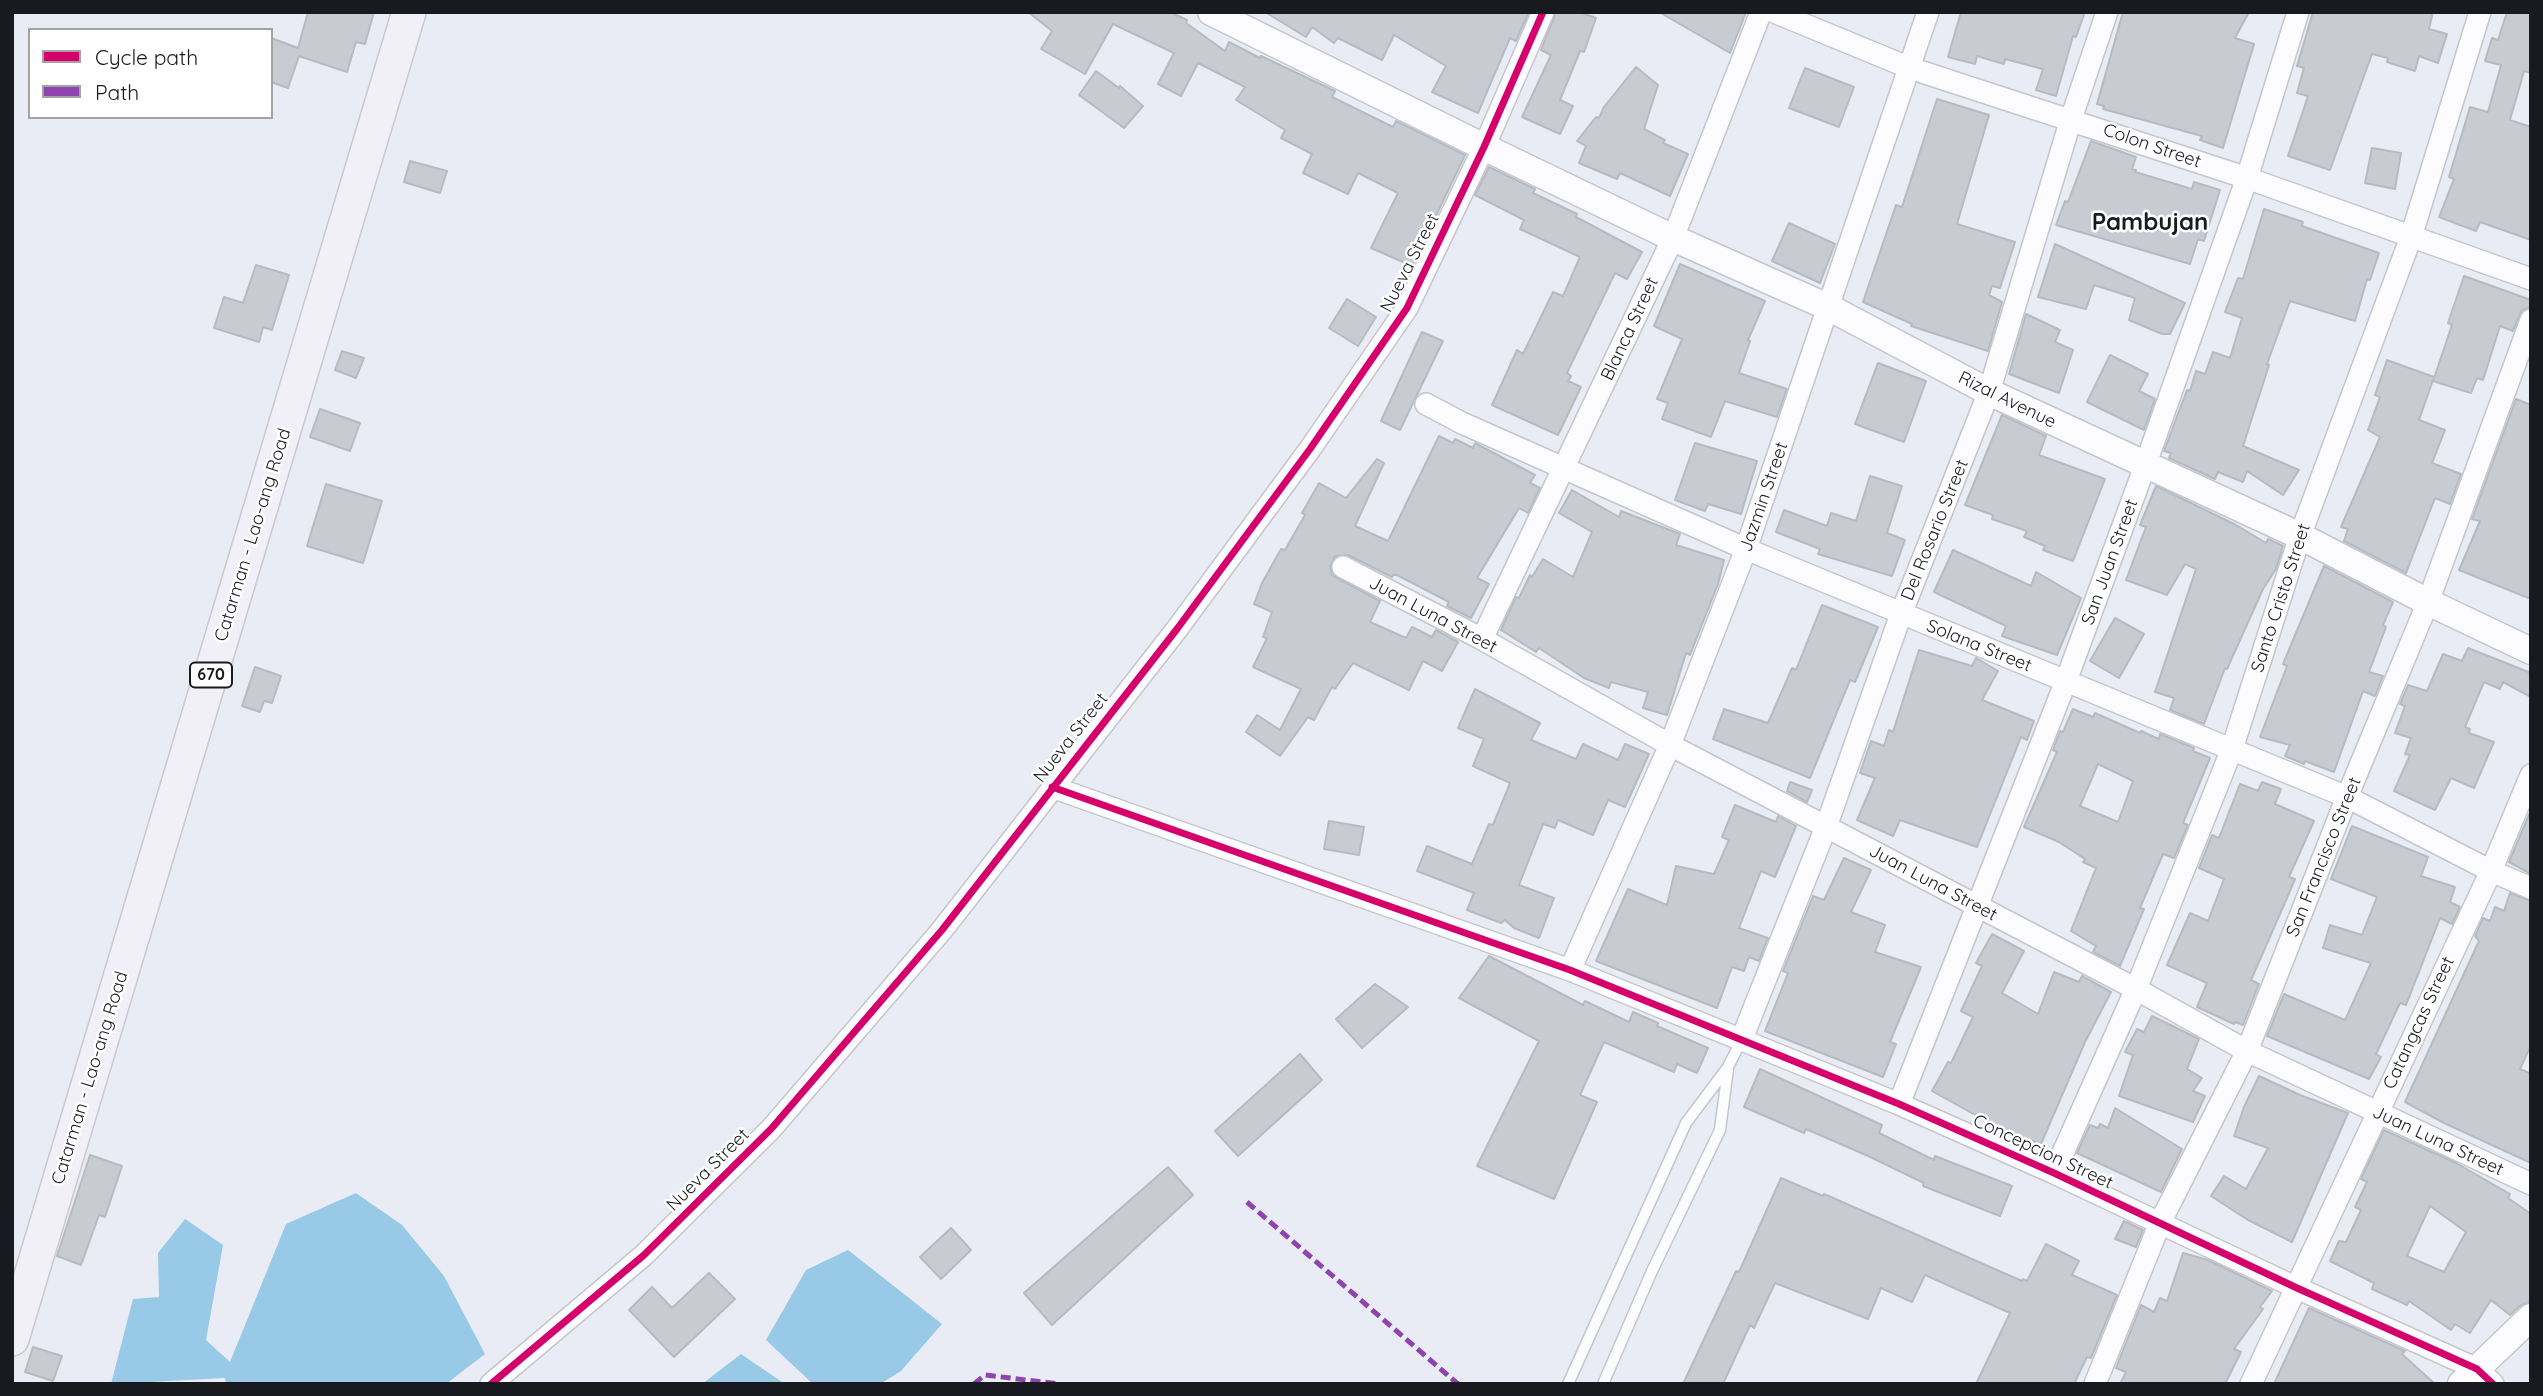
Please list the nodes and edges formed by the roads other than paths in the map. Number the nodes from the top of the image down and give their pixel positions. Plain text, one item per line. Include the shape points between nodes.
1 (409, 12) edge
2 (1211, 12) edge
3 (1543, 12) edge
4 (1761, 12) edge
5 (1774, 12) edge
6 (1928, 12) edge
7 (2106, 12) edge
8 (2298, 12) edge
9 (2480, 12) edge
10 (1910, 68) junction
11 (2071, 119) junction
12 (1484, 148) junction
13 (2247, 178) junction
14 (2411, 237) junction
15 (1673, 238) junction
16 (2531, 279) edge
17 (1830, 308) junction
18 (2531, 320) edge
19 (1989, 392) junction
20 (1426, 404) dead end
21 (2145, 466) junction
22 (1564, 469) junction
23 (2300, 536) junction
24 (1746, 549) junction
25 (1343, 567) dead end
26 (2428, 602) junction
27 (1901, 614) junction
28 (1482, 639) junction
29 (2531, 651) edge
30 (2066, 681) junction
31 (1670, 745) junction
32 (2231, 749) junction
33 (2531, 775) edge
34 (1052, 787) junction
35 (2347, 797) junction
36 (1826, 827) junction
37 (2491, 871) junction
38 (2531, 888) edge
39 (1976, 906) junction
40 (1570, 971) junction
41 (2136, 989) junction
42 (1741, 1041) junction
43 (2247, 1051) junction
44 (1728, 1067) junction
45 (1899, 1104) junction
46 (2377, 1112) junction
47 (2054, 1172) junction
48 (2531, 1184) edge
49 (2160, 1223) junction
50 (2297, 1288) junction
51 (2531, 1317) edge
52 (12, 1339) edge
53 (2477, 1379) edge
54 (491, 1384) edge
55 (1568, 1384) edge
56 (1603, 1384) edge
57 (2095, 1384) edge
58 (2251, 1384) edge

1 - 52 main road, Catarman - Lao-ang Road / 670
2 - 12 street, Rizal Avenue
3 - 12 street, Nueva Street
4 - 15 street, Blanca Street
5 - 10 street, Colon Street
6 - 10 street, Jazmin Street
7 - 11 street, Del Rosario Street
8 - 13 street, San Juan Street
9 - 14 street, Santo Cristo Street
10 - 11 street, Colon Street
10 - 17 street, Jazmin Street
11 - 13 street, Colon Street
11 - 19 street, Del Rosario Street
12 - 15 street, Rizal Avenue
12 - 34 street, Nueva Street via 1407,309 1177,629
13 - 14 street, Colon Street
13 - 21 street, San Juan Street
14 - 16 street, Colon Street
14 - 23 street, Santo Cristo Street
15 - 17 street, Rizal Avenue
15 - 22 street, Blanca Street
17 - 19 street, Rizal Avenue
17 - 24 street, Jazmin Street
18 - 26 street, San Francisco Street
19 - 21 street, Rizal Avenue
19 - 27 street, Del Rosario Street
20 - 22 street, Solana Street
21 - 23 street, Rizal Avenue
21 - 30 street, San Juan Street
22 - 24 street, Solana Street
22 - 28 street, Blanca Street
23 - 26 street, Rizal Avenue
23 - 32 street, Santo Cristo Street
24 - 27 street, Solana Street
24 - 31 street, Jazmin Street
25 - 28 street, Juan Luna Street
26 - 29 street, Rizal Avenue
26 - 35 street, San Francisco Street
27 - 30 street, Solana Street
27 - 36 street, Del Rosario Street
28 - 31 street, Juan Luna Street
30 - 32 street, Solana Street
30 - 39 street, San Juan Street
31 - 36 street, Juan Luna Street
31 - 40 street, Jazmin Street
32 - 35 street, Solana Street
32 - 41 street, Santo Cristo Street
33 - 37 street, Catangcas Street
34 - 40 street, Concepcion Street
34 - 54 street, Nueva Street via 942,930 771,1129 645,1255
35 - 37 street, Solana Street
35 - 43 street, San Francisco Street
36 - 39 street, Juan Luna Street
36 - 42 street, Del Rosario Street
37 - 38 street, Solana Street
37 - 46 street, Catangcas Street
39 - 41 street, Juan Luna Street
39 - 45 street, San Juan Street
40 - 42 street, Concepcion Street
41 - 43 street, Juan Luna Street
41 - 47 street, Santo Cristo Street
42 - 44 lane
42 - 45 street, Concepcion Street
43 - 46 street, Juan Luna Street
43 - 49 street, San Francisco Street
44 - 55 lane via 1686,1123
44 - 56 lane via 1720,1130
45 - 47 street, Concepcion Street
46 - 48 street, Juan Luna Street
46 - 50 street, Catangcas Street
47 - 49 street, Concepcion Street
49 - 50 street, Concepcion Street
49 - 57 street, San Francisco Street
50 - 53 street, Concepcion Street
50 - 58 street, Catangcas Street
51 - 53 street

